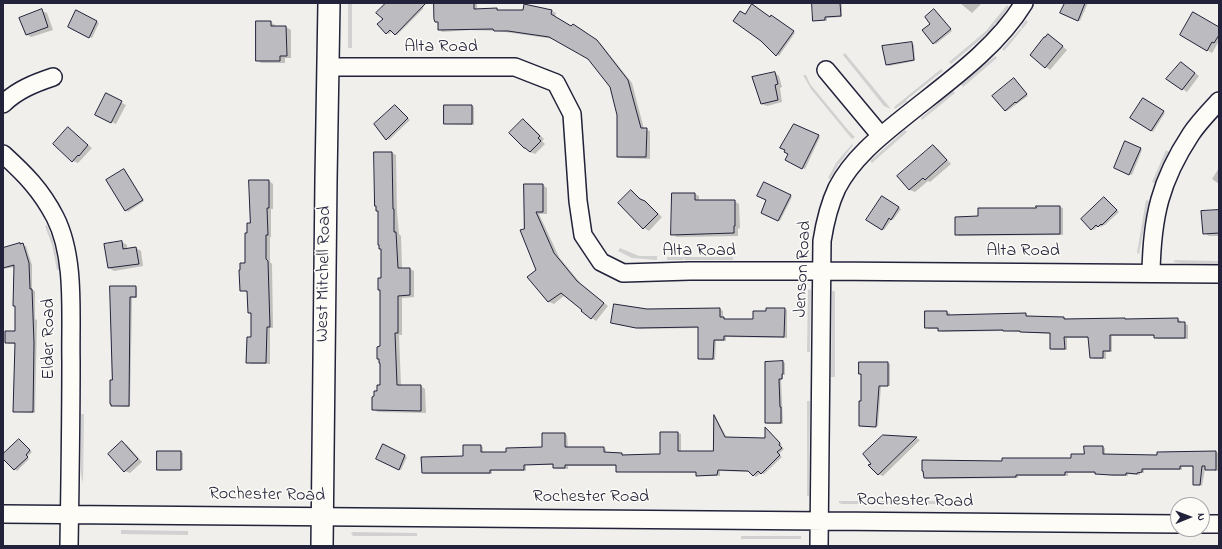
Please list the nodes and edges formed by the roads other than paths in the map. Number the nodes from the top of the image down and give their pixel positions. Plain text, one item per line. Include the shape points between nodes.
1 (329, 3) edge
2 (1024, 3) edge
3 (328, 67) junction
4 (826, 70) dead end
5 (53, 77) dead end
6 (1219, 101) edge
7 (3, 104) edge
8 (881, 136) junction
9 (3, 154) edge
10 (821, 271) junction
11 (1151, 273) junction
12 (1219, 274) edge
13 (3, 514) edge
14 (70, 514) junction
15 (323, 517) junction
16 (819, 521) junction
17 (1170, 524) edge
18 (69, 546) edge
19 (322, 546) edge
20 (818, 546) edge

1 - 3 main road, West Mitchell Road
2 - 8 street, Jenson Road via 991,45
3 - 10 street, Alta Road via 515,67 556,83 572,114 583,235 601,262 623,273
3 - 15 main road, West Mitchell Road
4 - 8 street
5 - 7 street via 34,83
6 - 11 street via 1192,133 1167,178 1155,220
8 - 10 street, Jenson Road via 858,158 833,197 824,226
9 - 14 street, Elder Road via 34,184 45,199 56,217 68,256 71,314
10 - 11 street, Alta Road
10 - 16 street, Jenson Road
11 - 12 street, Alta Road
13 - 14 street, Rochester Road
14 - 15 street, Rochester Road
14 - 18 street, Elder Road
15 - 16 street, Rochester Road
15 - 19 main road, West Mitchell Road
16 - 17 street, Rochester Road
16 - 20 street, Jenson Road

